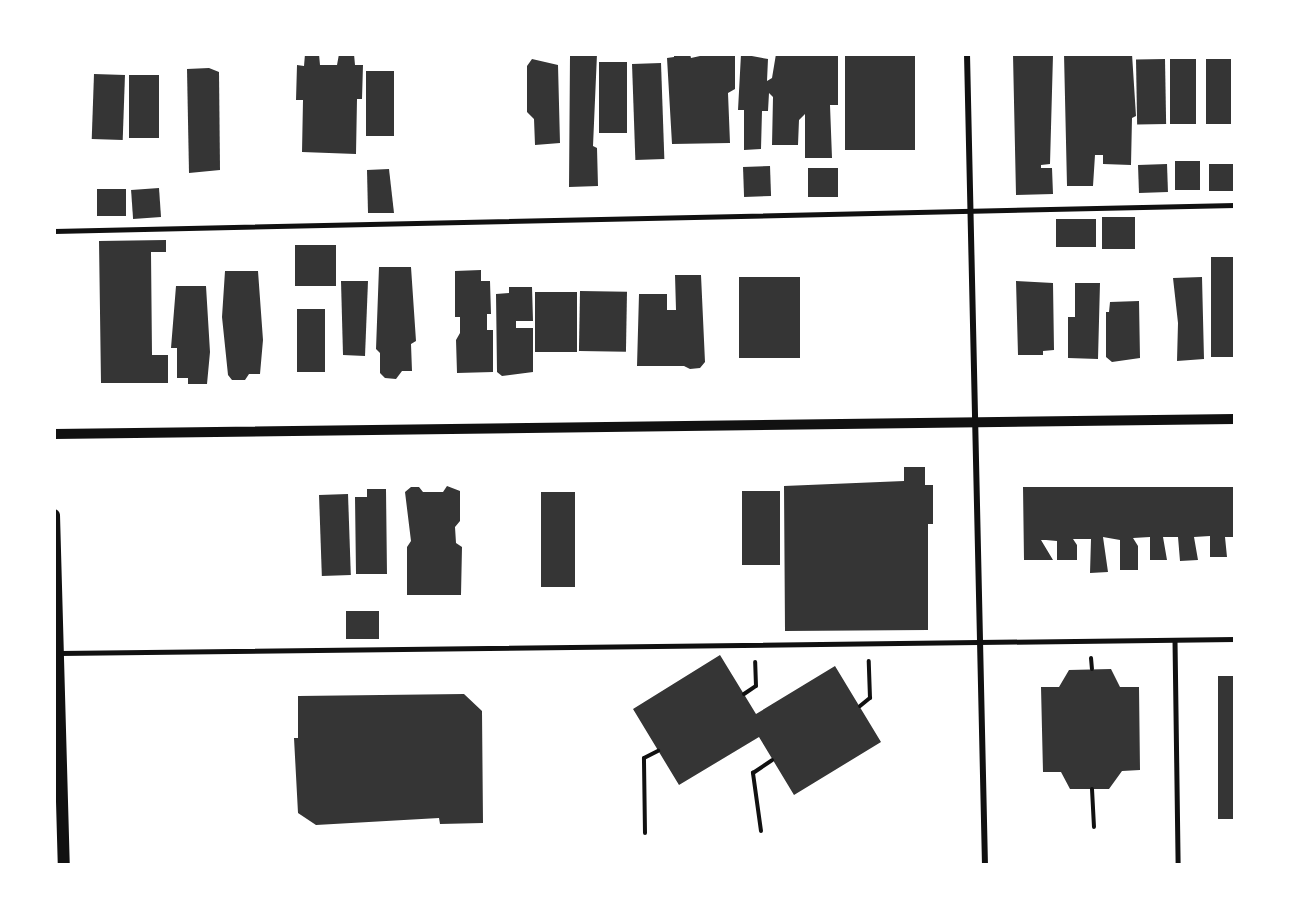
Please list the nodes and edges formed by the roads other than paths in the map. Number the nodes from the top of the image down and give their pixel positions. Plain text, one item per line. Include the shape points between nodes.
1 (967, 54) edge
2 (1235, 205) edge
3 (971, 211) junction
4 (54, 231) edge
5 (1235, 419) edge
6 (976, 422) junction
7 (54, 434) edge
8 (54, 516) edge
9 (1235, 639) edge
10 (1175, 640) junction
11 (980, 642) junction
12 (57, 661) edge
13 (64, 865) edge
14 (985, 865) edge
15 (1178, 865) edge

1 - 3 street
2 - 3 lane
3 - 4 lane
3 - 6 street
5 - 6 street
6 - 7 street
6 - 11 street
8 - 12 main road
9 - 10 lane
10 - 11 lane
10 - 15 lane
11 - 12 lane
11 - 14 street
12 - 13 main road

